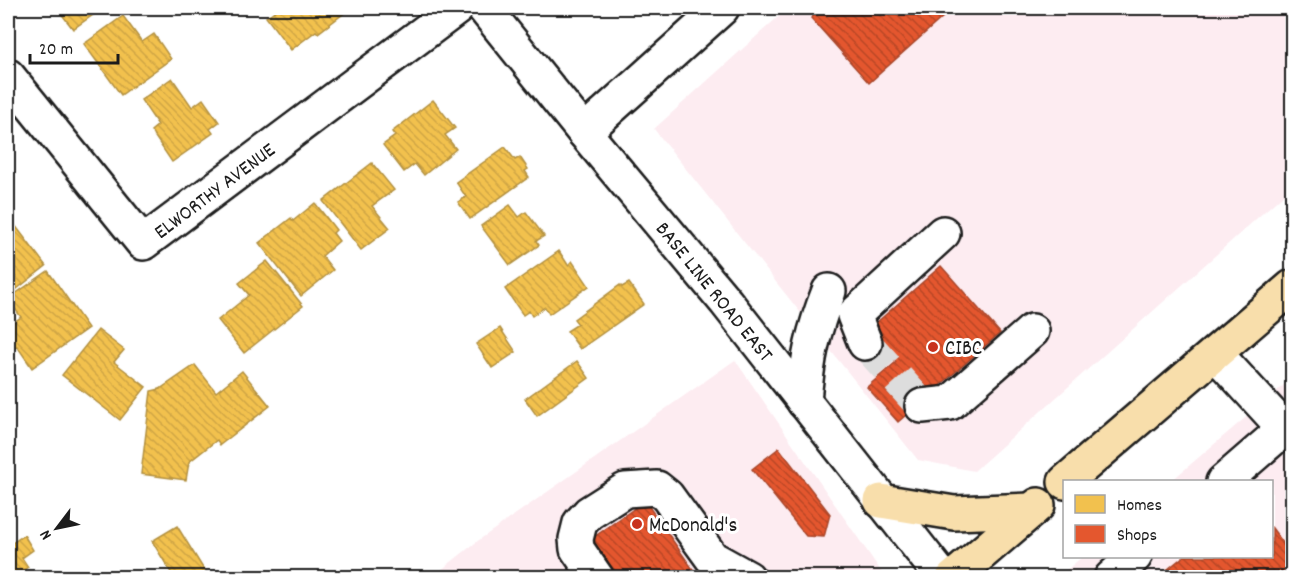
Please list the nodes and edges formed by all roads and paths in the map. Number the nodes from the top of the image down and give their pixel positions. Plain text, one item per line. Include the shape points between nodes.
1 (457, 8) edge
2 (484, 8) edge
3 (722, 8) edge
4 (8, 76) edge
5 (584, 132) junction
6 (943, 233) dead end
7 (1293, 287) edge
8 (829, 291) dead end
9 (1032, 331) dead end
10 (865, 342) tunnel mouth
11 (1216, 354) junction
12 (804, 402) junction
13 (921, 406) dead end
14 (1288, 425) edge
15 (1067, 480) edge
16 (1225, 480) edge
17 (1063, 484) edge
18 (881, 501) junction
19 (1032, 510) junction
20 (1133, 558) edge
21 (597, 578) edge
22 (748, 578) edge
23 (943, 578) edge
24 (953, 578) edge
25 (1111, 578) edge

1 - 4 street, ELWORTHY AVENUE via 143,243
2 - 5 street, BASE LINE ROAD EAST
3 - 5 street
5 - 12 street, BASE LINE ROAD EAST
6 - 10 street via 854,315
7 - 11 main road
8 - 12 street via 807,362
9 - 13 street via 950,403
11 - 14 street
11 - 15 main road
12 - 18 street, BASE LINE ROAD EAST
14 - 16 street
17 - 19 main road
18 - 19 main road via 954,513
18 - 23 street, BASE LINE ROAD EAST
19 - 24 main road
20 - 25 street
21 - 22 street via 577,549 580,523 625,490 657,488 712,558

